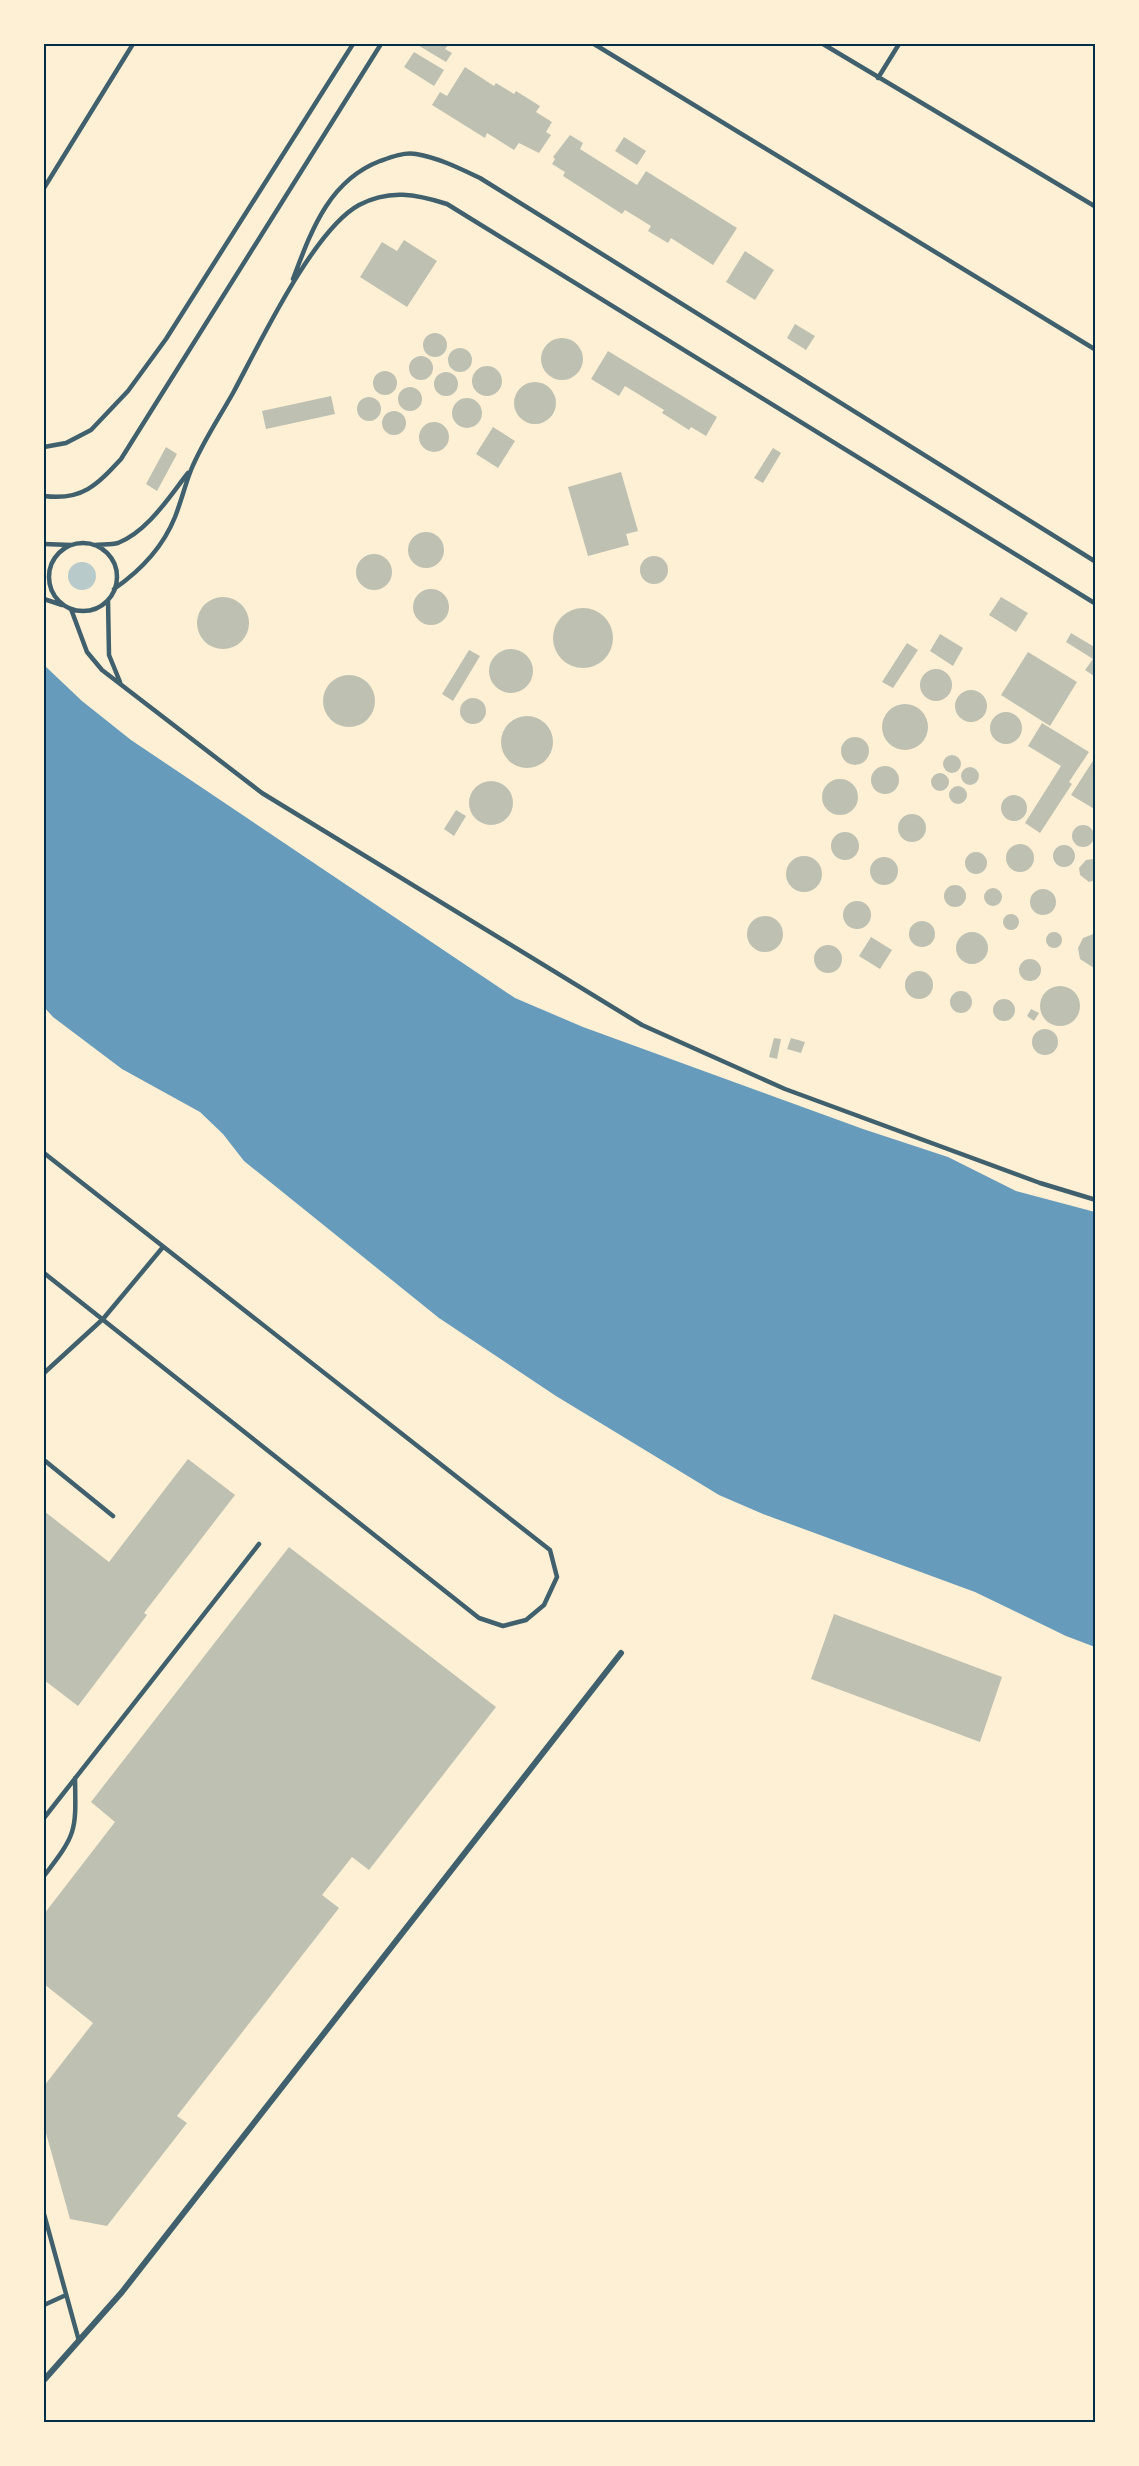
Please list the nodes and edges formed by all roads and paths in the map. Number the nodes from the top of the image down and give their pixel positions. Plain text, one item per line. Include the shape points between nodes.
1 (133, 44) edge
2 (353, 44) edge
3 (381, 44) edge
4 (594, 44) edge
5 (823, 44) edge
6 (899, 44) edge
7 (878, 78) junction
8 (44, 188) edge
9 (1095, 207) edge
10 (290, 287) junction
11 (1095, 350) edge
12 (44, 447) edge
13 (191, 469) junction
14 (44, 496) edge
15 (44, 544) edge
16 (71, 545) junction
17 (93, 545) junction
18 (1095, 562) edge
19 (114, 590) junction
20 (44, 599) edge
21 (108, 599) junction
22 (1095, 604) edge
23 (68, 607) junction
24 (121, 685) junction
25 (44, 1153) edge
26 (1095, 1200) edge
27 (163, 1247) junction
28 (44, 1274) edge
29 (103, 1319) junction
30 (44, 1373) edge
31 (44, 1460) edge
32 (113, 1516) dead end
33 (259, 1544) dead end
34 (621, 1653) dead end
35 (75, 1778) junction
36 (44, 1818) edge
37 (44, 1876) edge
38 (44, 2214) edge
39 (66, 2295) junction
40 (44, 2305) edge
41 (79, 2341) junction
42 (44, 2380) edge

1 - 8 lane
2 - 12 lane via 166,339 128,391 91,430 66,443
3 - 14 lane via 121,459 83,492 66,497
4 - 11 lane
5 - 7 lane
6 - 7 lane
7 - 9 lane
10 - 13 lane
10 - 18 lane via 322,212 353,176 393,156 435,158 480,178
10 - 22 lane via 333,227 358,205 399,193 447,204
13 - 17 lane via 136,532 117,543
13 - 19 lane via 174,520 162,540 136,573
15 - 16 lane
16 - 17 lane
16 - 23 lane via 54,558 49,579 57,599
17 - 19 lane via 113,562
19 - 21 lane
20 - 23 lane
21 - 23 lane via 91,610
21 - 24 lane via 109,655
23 - 24 lane via 87,652
24 - 26 lane via 262,793 642,1025 784,1089
25 - 27 lane
27 - 29 lane
27 - 29 lane via 550,1550 557,1577 544,1605 526,1620 503,1626 479,1618
28 - 29 lane
29 - 30 lane
31 - 32 lane
33 - 35 lane
34 - 41 street via 144,2265
35 - 36 lane
35 - 37 lane via 76,1825
38 - 39 lane
39 - 40 lane
39 - 41 lane
41 - 42 street

